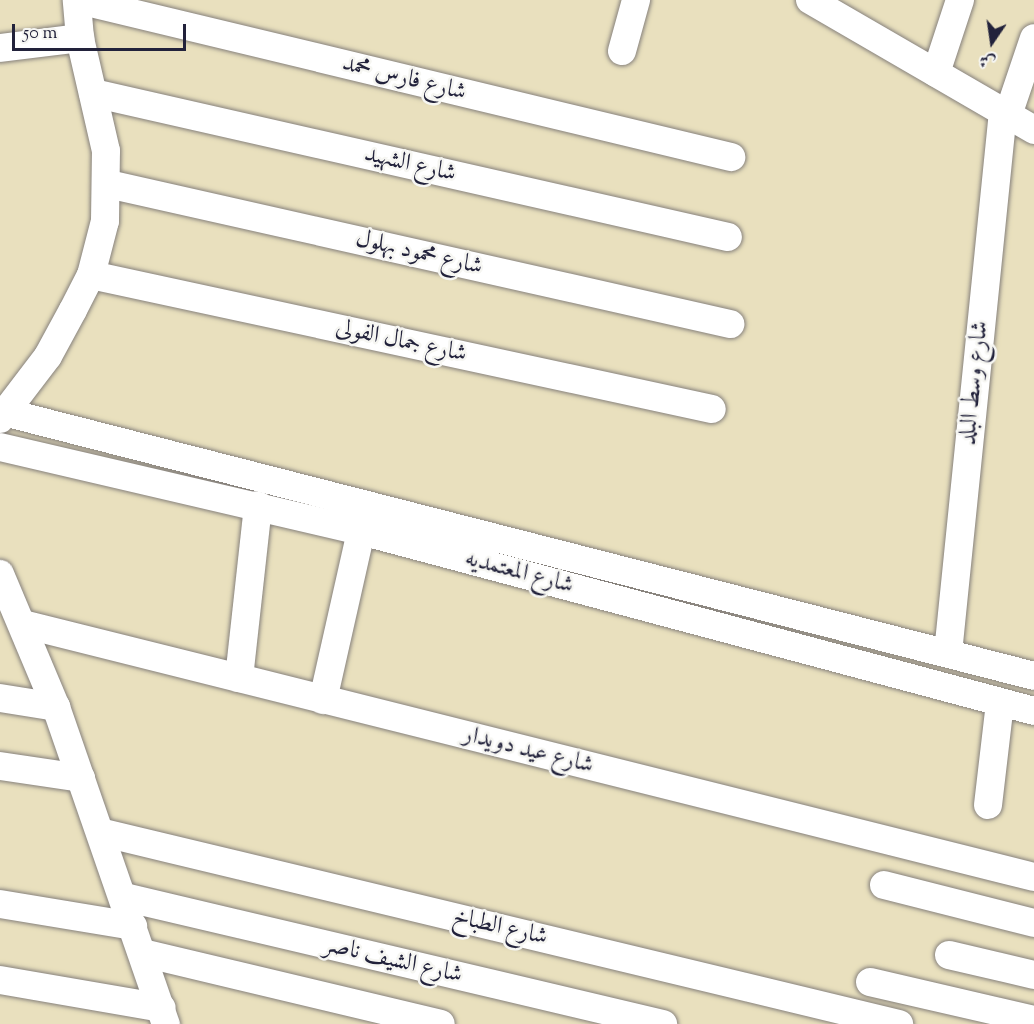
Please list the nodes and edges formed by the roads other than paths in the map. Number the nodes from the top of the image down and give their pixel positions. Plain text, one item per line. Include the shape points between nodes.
1 (77, 0) edge
2 (636, 0) edge
3 (810, 0) edge
4 (960, 0) edge
5 (80, 38) junction
6 (1034, 38) edge
7 (0, 48) edge
8 (622, 51) dead end
9 (936, 73) junction
10 (93, 93) junction
11 (1005, 114) junction
12 (1034, 130) edge
13 (731, 157) dead end
14 (108, 184) junction
15 (728, 237) dead end
16 (91, 275) junction
17 (730, 324) dead end
18 (712, 409) dead end
19 (1, 414) edge
20 (0, 447) edge
21 (267, 498) junction
22 (361, 531) junction
23 (3, 585) edge
24 (23, 624) junction
25 (948, 653) junction
26 (1034, 675) edge
27 (239, 678) junction
28 (0, 698) edge
29 (323, 700) junction
30 (1000, 702) junction
31 (56, 707) junction
32 (1034, 711) edge
33 (0, 766) edge
34 (81, 778) junction
35 (988, 805) dead end
36 (100, 832) junction
37 (1034, 877) edge
38 (884, 885) dead end
39 (124, 897) junction
40 (0, 904) edge
41 (1034, 923) edge
42 (133, 926) junction
43 (142, 953) junction
44 (949, 955) dead end
45 (1034, 975) edge
46 (0, 980) edge
47 (870, 982) dead end
48 (164, 1016) edge
49 (1034, 1020) edge
50 (441, 1024) edge
51 (663, 1024) edge
52 (899, 1024) edge

1 - 5 street
1 - 13 street, شارع فارس محمد
2 - 8 street
3 - 9 street
4 - 9 street
5 - 7 street
5 - 10 street
6 - 11 street, شارع وسط البلد
9 - 11 street
10 - 14 street via 106,151
10 - 15 street, شارع الشهيد
11 - 12 street
11 - 25 street, شارع وسط البلد
14 - 16 street via 105,221
14 - 17 street, شارع محمود بهلول
16 - 18 street, شارع جمال الفولى
16 - 19 street via 48,356
19 - 21 street, شارع المعتمديه
20 - 21 street, شارع المعتمديه
21 - 22 street, شارع المعتمديه
21 - 25 street, شارع المعتمديه
21 - 27 street
22 - 29 street
22 - 30 street, شارع المعتمديه
23 - 24 street
24 - 27 street, شارع عيد دويدار
24 - 31 street
25 - 26 street, شارع المعتمديه
27 - 29 street, شارع عيد دويدار
28 - 31 street
29 - 37 street, شارع عيد دويدار
30 - 32 street, شارع المعتمديه
30 - 35 street
31 - 34 street
33 - 34 street
34 - 36 street
36 - 39 street
36 - 52 street, شارع الطباخ
38 - 41 street
39 - 42 street
39 - 51 street, شارع الشيف ناصر
40 - 42 street
42 - 43 street
43 - 48 street
43 - 50 street
44 - 45 street
46 - 48 street
47 - 49 street

